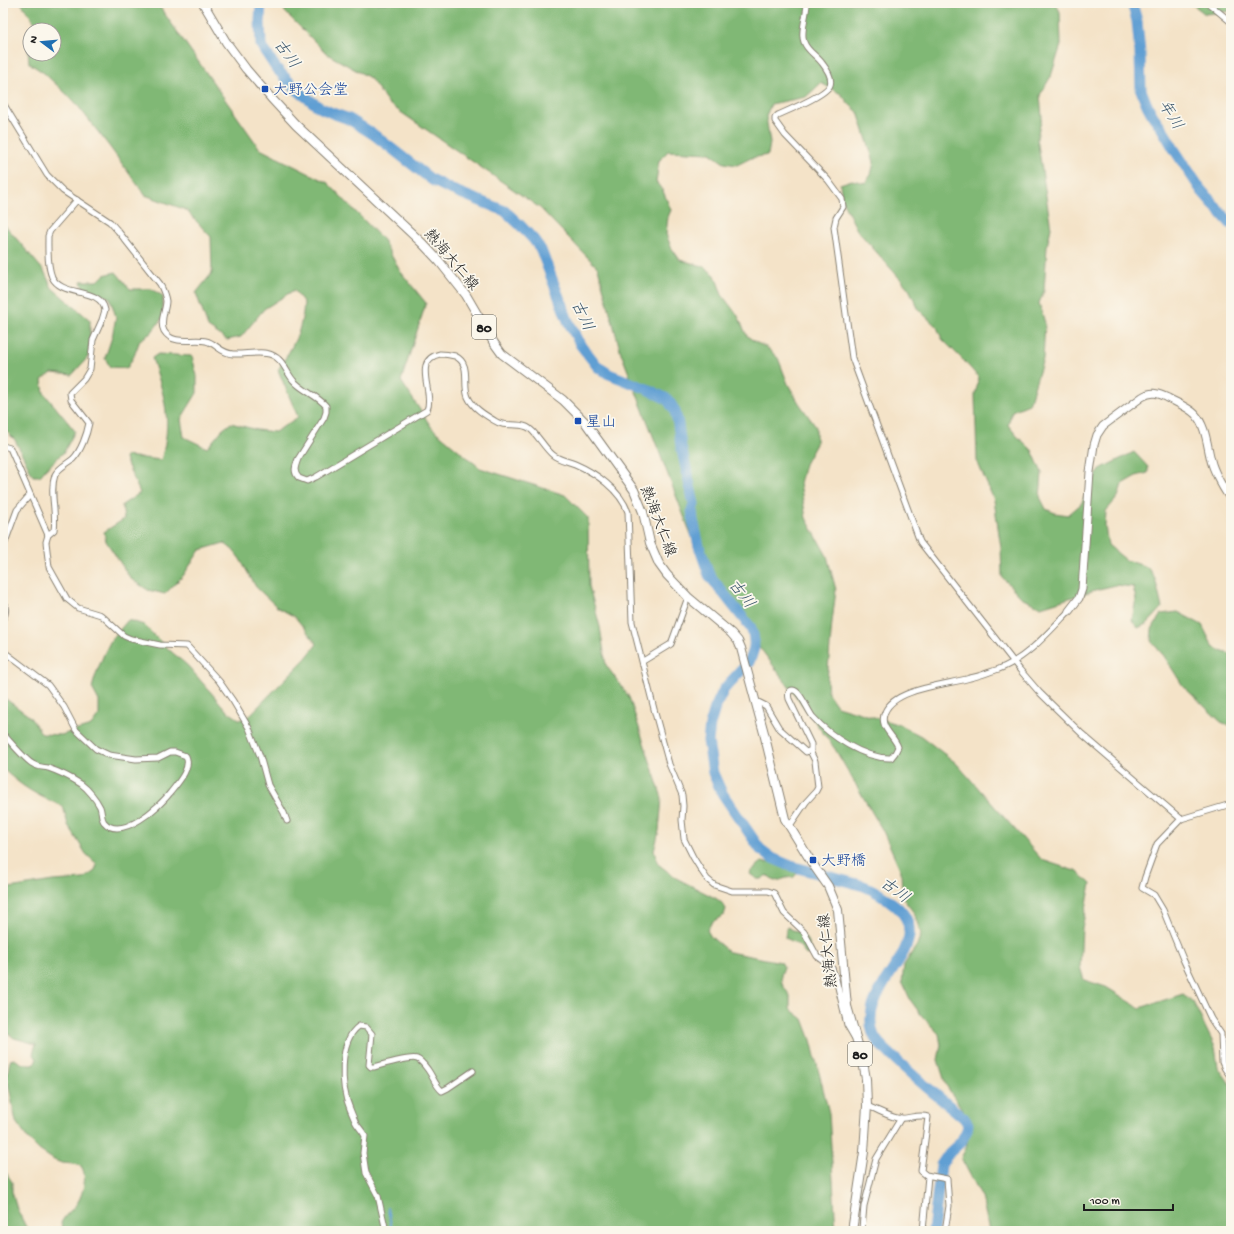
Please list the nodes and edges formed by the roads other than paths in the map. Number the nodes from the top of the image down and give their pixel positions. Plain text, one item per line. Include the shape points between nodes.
1 (203, 3) edge
2 (808, 3) edge
3 (1208, 3) edge
4 (1231, 22) edge
5 (3, 103) edge
6 (77, 200) junction
7 (3, 446) edge
8 (30, 495) junction
9 (1231, 499) edge
10 (48, 535) junction
11 (3, 548) edge
12 (688, 597) junction
13 (3, 600) edge
14 (1069, 611) joint
15 (3, 618) edge
16 (3, 651) edge
17 (643, 661) junction
18 (1014, 662) junction
19 (756, 702) junction
20 (3, 734) edge
21 (810, 751) junction
22 (1231, 804) edge
23 (1181, 819) junction
24 (287, 821) dead end
25 (789, 827) junction
26 (856, 1039) junction
27 (472, 1071) dead end
28 (1231, 1077) edge
29 (867, 1106) junction
30 (901, 1118) junction
31 (930, 1176) junction
32 (386, 1231) edge
33 (852, 1231) edge
34 (864, 1231) edge
35 (924, 1231) edge
36 (945, 1231) edge

1 - 12 main road, 熱海大仁線 / 80 via 226,42 271,98 439,261 466,295 502,354 563,400 585,422 636,494 659,564
2 - 18 street via 802,32 803,41 827,69 831,79 830,86 808,101 778,115 775,120 785,135 828,180 842,200 843,207 834,227 852,358 920,542
3 - 4 street
5 - 6 street via 47,175 63,191
6 - 10 street via 48,236 50,271 58,285 93,296 105,310 93,340 90,369 70,393 71,400 89,423 88,430 77,454 55,477 53,500 56,521 54,530
6 - 17 street via 110,222 160,284 166,299 162,323 167,334 178,340 208,341 221,351 231,354 271,354 279,360 298,386 323,402 326,406 324,418 295,466 296,475 302,480 316,477 427,410 425,368 429,360 440,354 451,355 463,362 467,394 476,408 499,424 517,424 530,429 555,457 576,464 604,481 624,503 629,518 632,622
7 - 8 street via 10,448
8 - 10 street
8 - 11 street via 17,510
9 - 14 street via 1212,465 1203,429 1194,414 1180,404 1154,392 1142,397 1103,426 1094,445 1082,589
10 - 24 street via 46,542 49,567 67,600 78,608 101,615 124,636 131,639 160,645 187,646 219,680 249,728 268,785
12 - 17 street via 671,644
12 - 19 main road, 熱海大仁線 / 80 via 734,636 741,648
13 - 15 street via 6,608
14 - 18 street via 1044,637
16 - 20 street via 48,685 76,730 96,750 136,759 158,758 175,752 188,759 184,774 164,800 137,822 124,827 108,826 103,821 100,808 83,785 66,775 32,764
17 - 26 street via 669,764 682,796 682,830 693,857 707,879 721,888 774,893 784,913 804,932 817,956 832,968 846,1026
18 - 21 street via 970,678 908,694 890,705 884,713 883,722 886,731 898,747 891,758 873,756 834,737 813,716 799,692 790,691 789,699 811,744
18 - 23 street via 1039,692 1082,734
19 - 21 street via 766,706 775,723 796,745 806,752
19 - 25 main road, 熱海大仁線 / 80 via 781,808
21 - 25 street via 815,761 818,786
22 - 23 street
23 - 28 street via 1157,844 1142,888 1154,895 1163,910 1208,1013 1221,1034 1222,1062
25 - 26 main road, 熱海大仁線 / 80 via 824,880 838,910 847,1006
26 - 29 main road, 熱海大仁線 / 80 via 866,1079
27 - 32 street via 442,1091 429,1071 416,1059 408,1058 371,1067 369,1065 372,1034 366,1027 359,1026 349,1038 342,1061 347,1099 356,1123 365,1136 363,1153 366,1173 378,1196
29 - 30 street
29 - 33 main road, 熱海大仁線 / 80 via 864,1152
30 - 31 street via 928,1117 921,1171
30 - 34 street via 876,1159 864,1206
31 - 35 street
31 - 36 street via 947,1179 949,1206

